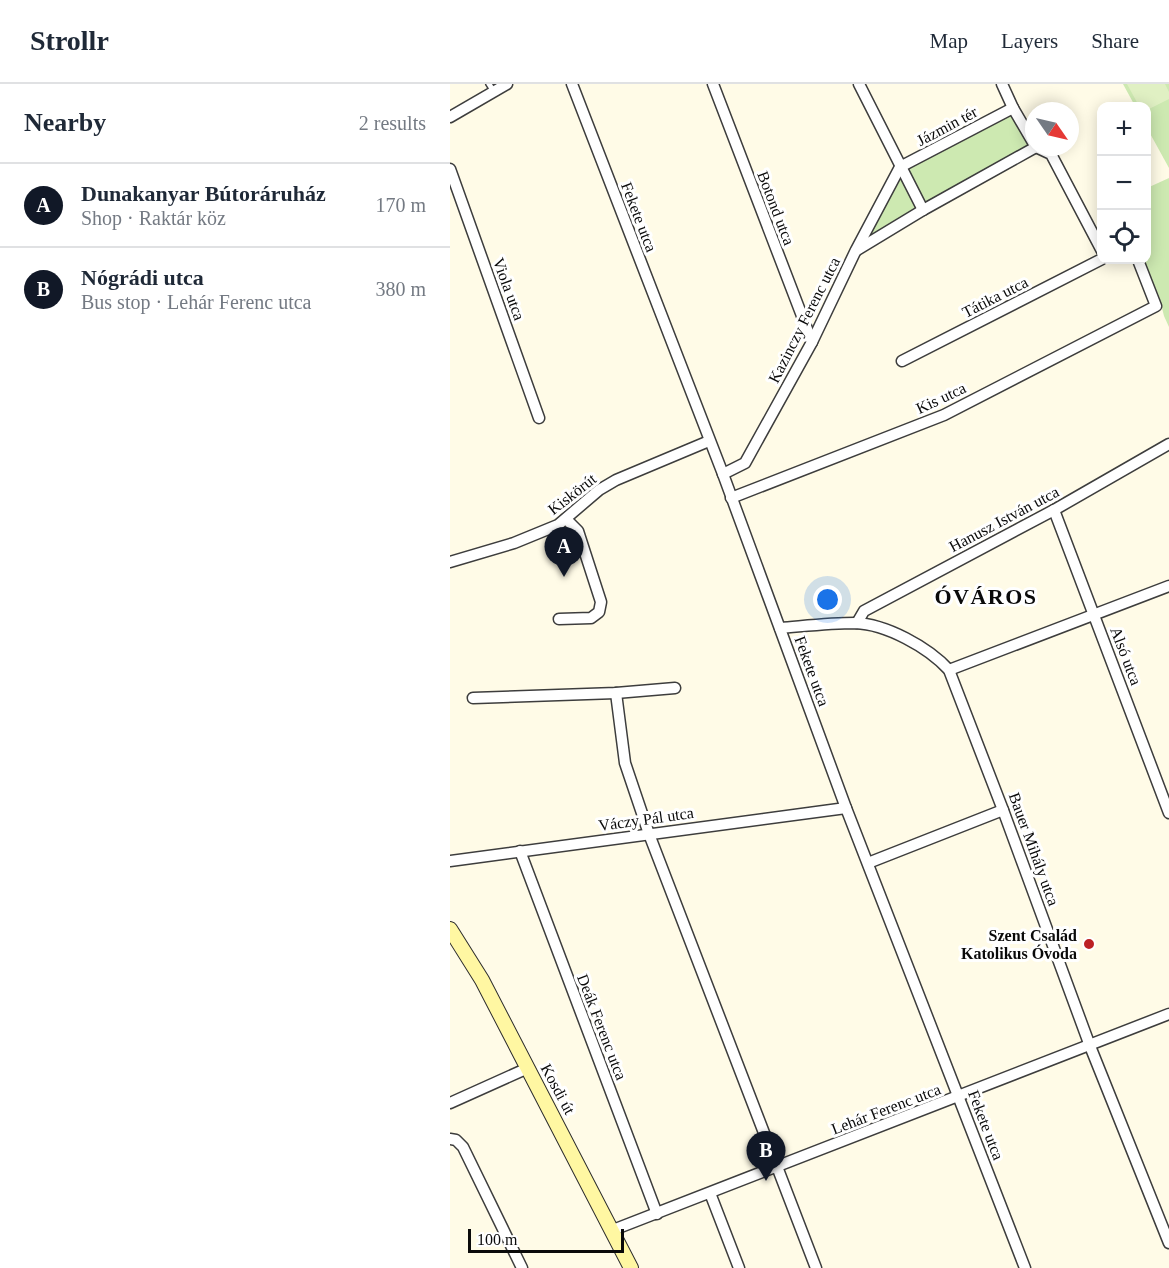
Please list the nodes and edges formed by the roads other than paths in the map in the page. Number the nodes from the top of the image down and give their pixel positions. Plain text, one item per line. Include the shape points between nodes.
1 (507, 84) edge
2 (572, 84) edge
3 (713, 84) edge
4 (859, 84) edge
5 (1002, 84) edge
6 (492, 88) edge
7 (1013, 108) junction
8 (450, 117) edge
9 (1025, 129) edge
10 (1025, 152) edge
11 (1052, 156) edge
12 (900, 167) junction
13 (450, 169) edge
14 (923, 210) junction
15 (1097, 243) edge
16 (856, 250) junction
17 (1097, 260) edge
18 (1140, 264) edge
19 (812, 342) junction
20 (902, 361) dead end
21 (539, 418) dead end
22 (709, 441) junction
23 (1169, 444) edge
24 (723, 474) junction
25 (731, 498) junction
26 (1054, 510) junction
27 (566, 519) junction
28 (450, 562) edge
29 (1169, 586) edge
30 (1094, 613) junction
31 (559, 619) dead end
32 (857, 623) junction
33 (780, 628) junction
34 (949, 670) junction
35 (675, 688) dead end
36 (616, 693) junction
37 (472, 698) dead end
38 (846, 808) junction
39 (1003, 810) junction
40 (1169, 813) edge
41 (649, 834) junction
42 (520, 851) junction
43 (450, 861) edge
44 (868, 863) junction
45 (450, 928) edge
46 (1169, 1014) edge
47 (1090, 1046) junction
48 (528, 1068) junction
49 (959, 1097) junction
50 (450, 1103) edge
51 (450, 1139) edge
52 (778, 1167) junction
53 (710, 1193) junction
54 (657, 1214) junction
55 (613, 1230) junction
56 (1169, 1243) edge
57 (522, 1268) edge
58 (631, 1268) edge
59 (739, 1268) edge
60 (816, 1268) edge
61 (1025, 1268) edge

1 - 6 street
2 - 22 street, Fekete utca
3 - 19 street, Botond utca
4 - 12 street
5 - 7 street
6 - 8 street
7 - 9 street
7 - 12 street, Jázmin tér
10 - 14 street
11 - 15 street
12 - 14 street
12 - 16 street, Kazinczy Ferenc utca
13 - 21 street, Viola utca
14 - 16 street
16 - 19 street, Kazinczy Ferenc utca
17 - 20 street, Tátika utca
18 - 25 street, Kis utca via 1156,306 944,415
19 - 24 street, Kazinczy Ferenc utca via 746,463
22 - 24 street, Fekete utca
22 - 27 street, Kiskörút via 616,480
23 - 26 street, Hanusz István utca
24 - 25 street, Fekete utca
25 - 33 street, Fekete utca
26 - 30 street, Alsó utca
26 - 32 street, Hanusz István utca via 864,611
27 - 28 street, Kiskörút via 540,533
27 - 31 street via 578,531 601,602 599,612 591,618
29 - 30 street
30 - 34 street
30 - 40 street, Alsó utca
32 - 33 street, Bauer Mihály utca
32 - 34 street, Bauer Mihály utca via 913,641
33 - 38 street, Fekete utca
34 - 39 street, Bauer Mihály utca
35 - 36 street
36 - 37 street
36 - 41 street via 626,763
38 - 41 street, Váczy Pál utca
38 - 44 street, Fekete utca
39 - 44 street
39 - 47 street, Bauer Mihály utca
41 - 42 street, Váczy Pál utca
41 - 52 street
42 - 43 street, Váczy Pál utca
42 - 54 street, Deák Ferenc utca
44 - 49 street, Fekete utca
45 - 48 street, Kosdi út
46 - 47 street, Lehár Ferenc utca
47 - 49 street, Lehár Ferenc utca
47 - 56 street, Bauer Mihály utca
48 - 50 street
48 - 55 street, Kosdi út
49 - 52 street, Lehár Ferenc utca
49 - 61 street, Fekete utca
51 - 57 street via 464,1147
52 - 53 street, Lehár Ferenc utca
52 - 60 street
53 - 54 street, Lehár Ferenc utca
53 - 59 street
54 - 55 street, Lehár Ferenc utca
55 - 58 street, Kosdi út

